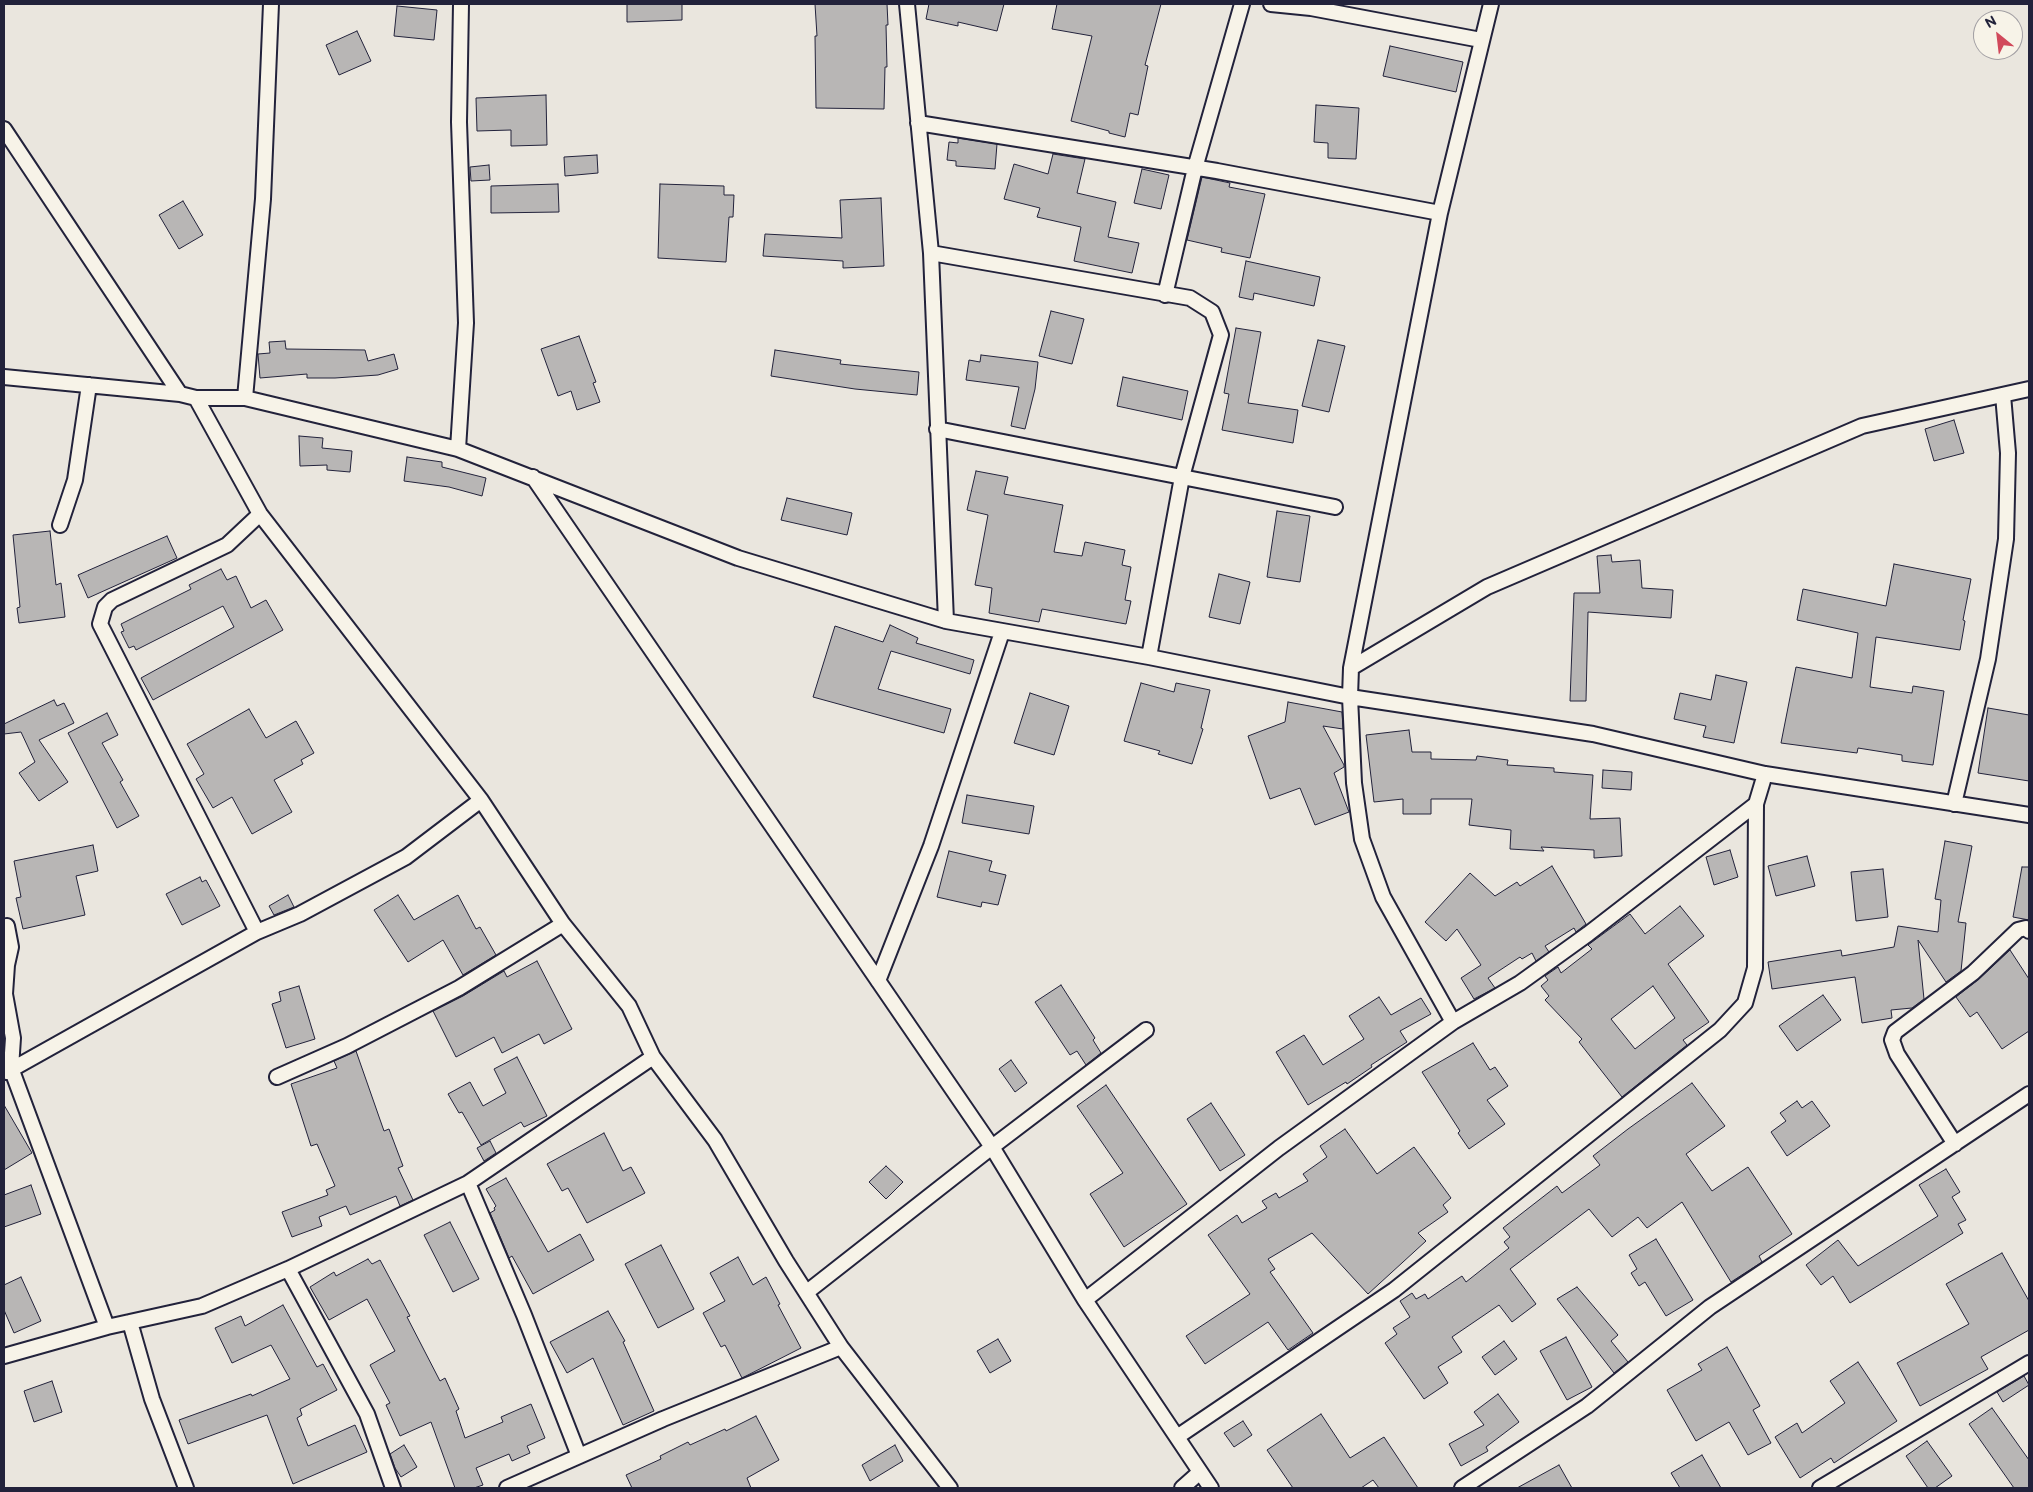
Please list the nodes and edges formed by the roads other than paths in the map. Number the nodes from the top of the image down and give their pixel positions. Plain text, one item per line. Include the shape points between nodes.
1 (271, 4) edge
2 (461, 4) edge
3 (907, 4) edge
4 (1242, 4) edge
5 (1271, 4) edge
6 (1491, 4) edge
7 (1481, 40) junction
8 (918, 123) junction
9 (4, 129) edge
10 (1195, 168) junction
11 (1440, 213) junction
12 (931, 253) junction
13 (1165, 295) junction
14 (4, 377) edge
15 (89, 385) junction
16 (2029, 389) edge
17 (180, 394) junction
18 (2003, 395) junction
19 (196, 398) junction
20 (245, 398) junction
21 (937, 429) junction
22 (458, 449) junction
23 (1182, 477) junction
24 (532, 478) junction
25 (1334, 507) dead end
26 (260, 514) junction
27 (60, 525) dead end
28 (946, 621) junction
29 (1002, 632) junction
30 (1149, 657) junction
31 (1351, 668) junction
32 (1350, 697) junction
33 (1765, 774) junction
34 (481, 800) junction
35 (1756, 804) junction
36 (1954, 804) junction
37 (2029, 815) edge
38 (563, 924) junction
39 (6, 926) dead end
40 (2029, 931) edge
41 (257, 932) junction
42 (878, 981) junction
43 (1454, 1022) junction
44 (1146, 1030) dead end
45 (653, 1057) junction
46 (7, 1071) edge
47 (277, 1077) dead end
48 (2029, 1094) edge
49 (1956, 1144) junction
50 (992, 1146) junction
51 (468, 1183) junction
52 (288, 1269) junction
53 (807, 1292) junction
54 (1085, 1300) junction
55 (130, 1322) junction
56 (107, 1328) junction
57 (841, 1347) junction
58 (4, 1356) edge
59 (2029, 1363) edge
60 (1177, 1437) junction
61 (579, 1456) junction
62 (1200, 1472) junction
63 (186, 1488) edge
64 (393, 1488) edge
65 (507, 1488) edge
66 (950, 1488) edge
67 (1182, 1488) edge
68 (1211, 1488) edge
69 (1462, 1488) edge
70 (1820, 1488) edge

1 - 20 street via 263,199
2 - 22 street via 459,122 466,323
3 - 8 street
4 - 10 street
5 - 7 street via 1311,8
6 - 7 street
7 - 11 street
8 - 10 street
8 - 12 street
9 - 17 street
10 - 11 street
10 - 13 street
11 - 31 street
12 - 13 street
12 - 21 street
13 - 23 street via 1190,298 1212,312 1221,335
14 - 15 street
15 - 17 street
15 - 27 street via 74,480
16 - 18 street
17 - 19 street
18 - 31 street via 1862,426 1487,587
18 - 36 street via 2008,453 2006,539 1988,659
19 - 20 street
19 - 26 street
20 - 22 street
21 - 23 street
21 - 28 street
22 - 24 street
23 - 25 street
23 - 30 street
24 - 28 street via 738,558
24 - 42 street
26 - 34 street
26 - 41 street via 227,545 112,600 105,608 100,624
28 - 29 street
29 - 30 street
29 - 42 street via 931,846
30 - 32 street
31 - 32 street
32 - 33 street via 1593,734
32 - 43 street via 1354,784 1362,839 1383,897
33 - 35 street
33 - 36 street
34 - 38 street
34 - 41 street via 406,857 300,914
35 - 43 street via 1588,934 1520,983
35 - 60 street via 1754,968 1745,1003 1712,1036 1394,1290
36 - 37 street
38 - 45 street via 629,1006
38 - 47 street via 459,988 348,1046
39 - 46 street via 10,947 5,994 12,1038
40 - 49 street via 2026,928 2018,930 1973,972 1896,1032 1892,1040 1897,1054
41 - 46 street
42 - 50 street
43 - 54 street via 1279,1148
44 - 50 street
45 - 51 street
45 - 53 street via 715,1140
46 - 56 street
48 - 49 street
49 - 69 street via 1710,1308 1588,1406
50 - 53 street
50 - 54 street
51 - 52 street
51 - 61 street
52 - 55 street via 202,1306
52 - 64 street via 367,1414
53 - 57 street
54 - 60 street
55 - 56 street
55 - 63 street via 152,1400
56 - 58 street
57 - 61 street via 663,1418
57 - 66 street
59 - 70 street
60 - 62 street
61 - 65 street
62 - 67 street
62 - 68 street

